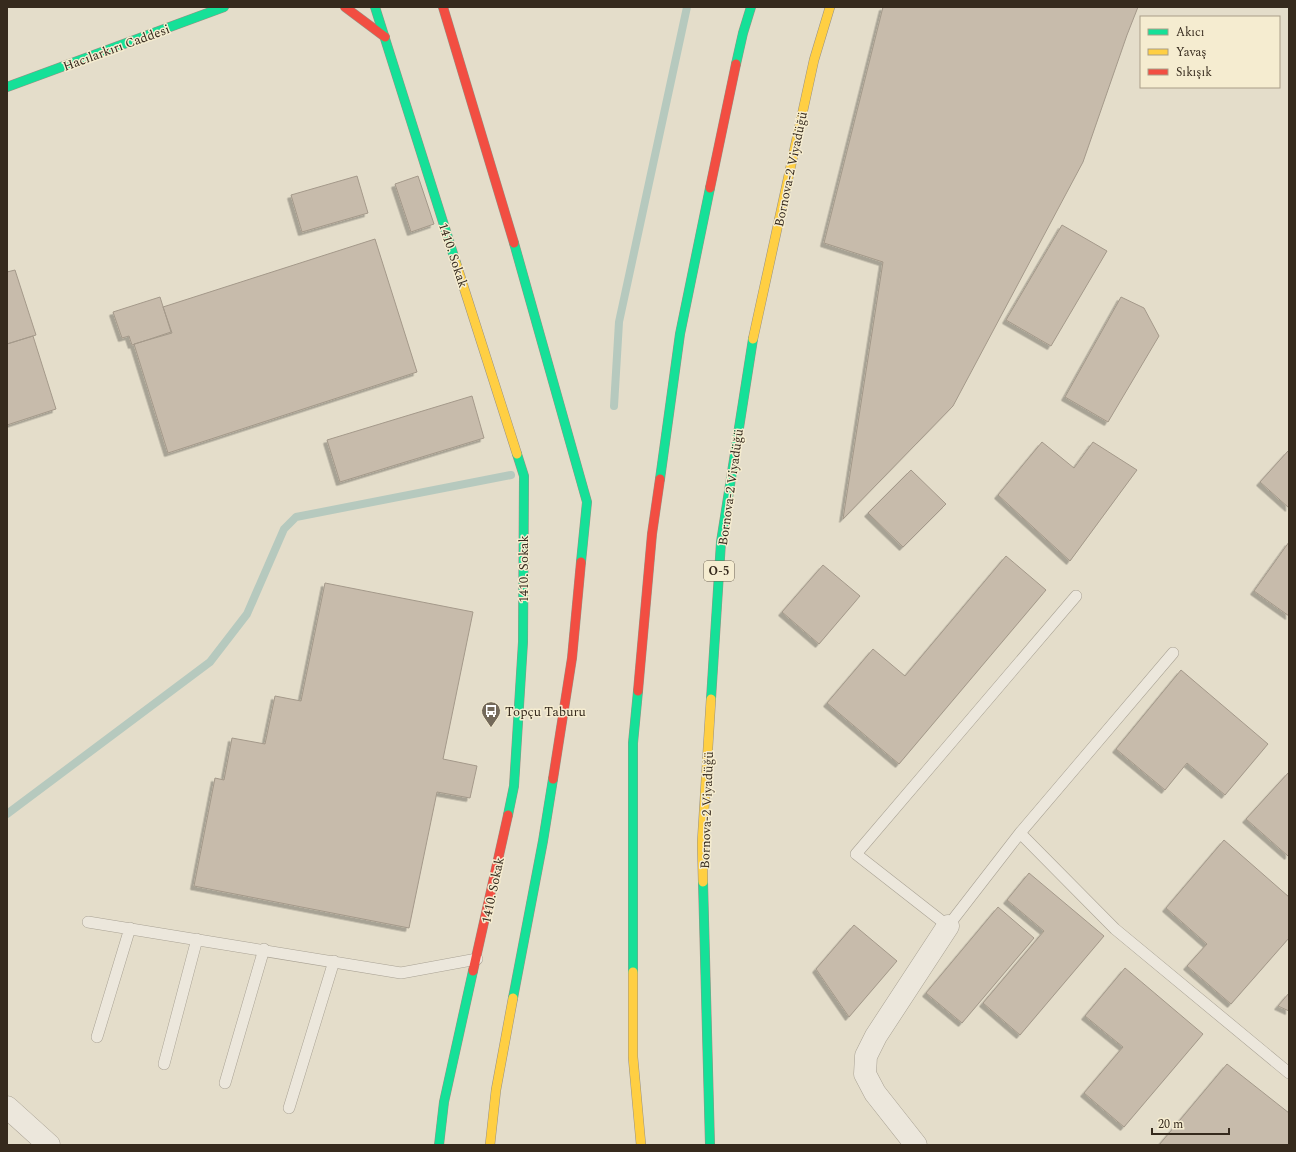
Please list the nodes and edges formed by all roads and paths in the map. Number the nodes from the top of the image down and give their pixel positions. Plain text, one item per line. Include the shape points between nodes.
1 (224, 7) edge
2 (345, 7) edge
3 (375, 7) edge
4 (443, 7) edge
5 (751, 7) edge
6 (830, 7) edge
7 (385, 37) junction
8 (7, 87) edge
9 (1076, 596) dead end
10 (1173, 653) dead end
11 (1020, 834) junction
12 (88, 922) dead end
13 (948, 926) junction
14 (130, 928) junction
15 (197, 939) junction
16 (264, 950) junction
17 (477, 959) junction
18 (334, 961) junction
19 (97, 1037) dead end
20 (164, 1064) dead end
21 (1289, 1073) edge
22 (225, 1082) dead end
23 (7, 1107) edge
24 (289, 1108) dead end
25 (49, 1145) edge
26 (439, 1145) edge
27 (490, 1145) edge
28 (641, 1145) edge
29 (710, 1145) edge
30 (916, 1145) edge

1 - 8 main road, Hacılarkırı Caddesi
2 - 7 main road
3 - 7 main road, 1410. Sokak
4 - 27 main road via 503,206 587,502 572,658 543,841 496,1090
5 - 28 main road via 742,33 680,334 652,534 633,743 633,1057
6 - 29 main road, Bornova-2 Viyadüğü / O-5 via 814,60 751,349 721,542 702,843
7 - 17 main road, 1410. Sokak via 524,476 523,642 514,786
9 - 13 lane via 856,854
10 - 11 lane
11 - 13 lane
11 - 21 lane via 1115,929
12 - 14 lane
13 - 30 street via 876,1036 866,1056 865,1074 875,1093
14 - 15 lane
14 - 19 lane
15 - 16 lane
15 - 20 lane
16 - 18 lane
16 - 22 lane
17 - 18 lane via 401,973
17 - 26 main road, 1410. Sokak via 444,1102
18 - 24 lane
23 - 25 street

